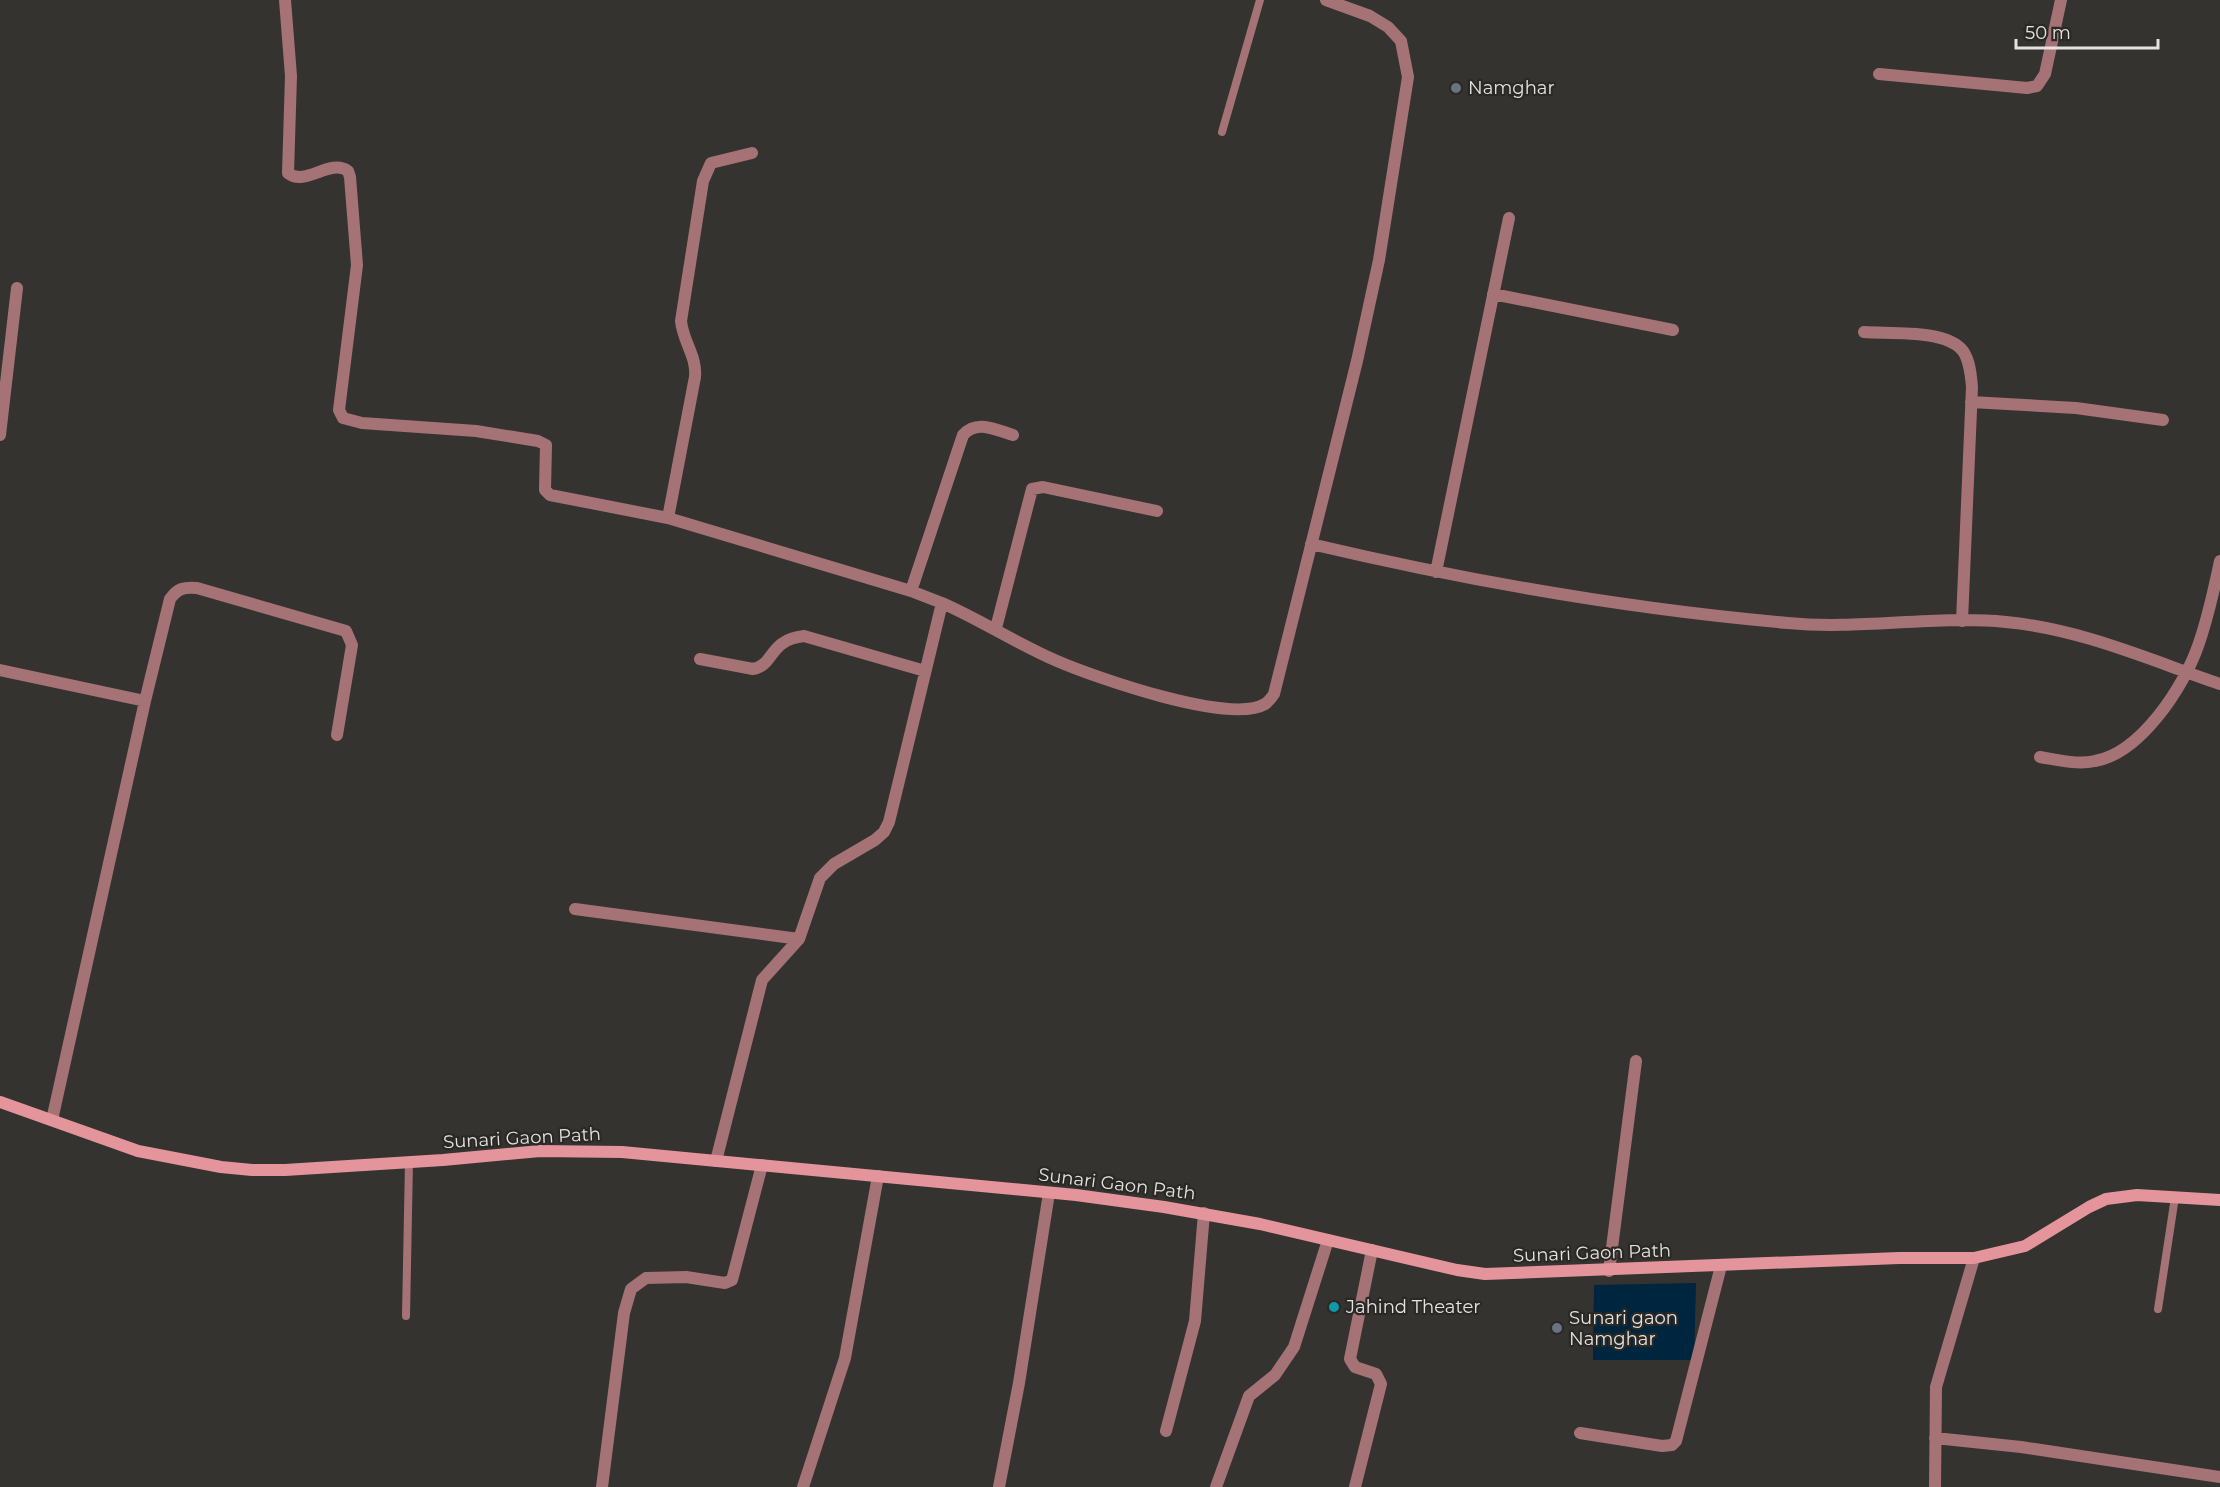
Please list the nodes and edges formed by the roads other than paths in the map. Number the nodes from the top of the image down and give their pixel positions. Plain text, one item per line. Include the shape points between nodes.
1 (285, 0) edge
2 (1260, 0) edge
3 (1326, 0) edge
4 (2061, 0) edge
5 (1879, 74) dead end
6 (1222, 132) dead end
7 (752, 153) dead end
8 (1509, 218) dead end
9 (17, 288) dead end
10 (1493, 294) junction
11 (1673, 330) dead end
12 (1864, 332) dead end
13 (1971, 402) junction
14 (2163, 420) dead end
15 (1, 421) edge
16 (0, 435) edge
17 (1013, 435) dead end
18 (1156, 511) dead end
19 (668, 518) junction
20 (1311, 544) junction
21 (2220, 561) edge
22 (1436, 572) junction
23 (911, 591) junction
24 (942, 603) junction
25 (1962, 621) junction
26 (996, 628) junction
27 (700, 659) dead end
28 (0, 669) edge
29 (925, 671) junction
30 (2187, 672) junction
31 (2220, 684) edge
32 (145, 701) junction
33 (337, 735) dead end
34 (2040, 757) dead end
35 (575, 909) dead end
36 (799, 939) junction
37 (1636, 1061) dead end
38 (0, 1102) edge
39 (52, 1120) junction
40 (716, 1161) junction
41 (410, 1162) junction
42 (762, 1165) junction
43 (878, 1176) junction
44 (1049, 1193) junction
45 (2175, 1197) junction
46 (2220, 1200) edge
47 (1204, 1213) junction
48 (1328, 1240) junction
49 (1372, 1250) junction
50 (1974, 1258) junction
51 (1721, 1266) junction
52 (1609, 1271) junction
53 (2158, 1309) dead end
54 (406, 1316) dead end
55 (1166, 1431) dead end
56 (1580, 1433) dead end
57 (1935, 1438) junction
58 (2220, 1477) edge
59 (602, 1487) edge
60 (803, 1487) edge
61 (999, 1487) edge
62 (1216, 1487) edge
63 (1355, 1487) edge
64 (1935, 1487) edge

1 - 19 street via 291,76 288,172 300,177 339,167 348,171 350,177 357,265 340,415 362,423 476,431 538,441 546,445 545,490 550,495
2 - 6 lane
3 - 20 street via 1388,27 1401,40 1408,76 1379,260
4 - 5 street via 2045,74 2037,86
7 - 19 street via 711,163 703,181 681,321 682,334 696,364 695,376
8 - 10 street
9 - 15 street
10 - 11 street
10 - 22 street
12 - 13 street via 1929,335 1955,343 1964,352 1970,369
13 - 14 street via 2058,406
13 - 25 street
15 - 16 street
17 - 23 street via 978,425 963,435
18 - 26 street via 1043,487 1032,489
19 - 23 street
20 - 22 street
20 - 26 street via 1274,694 1265,704 1251,708 1179,702 1107,681 1054,660
21 - 30 street via 2206,623
22 - 25 street via 1533,590 1790,624
23 - 24 street
24 - 26 street
24 - 29 street
25 - 30 street via 2006,621 2085,636
27 - 29 street via 753,669 764,663 781,643 804,636
28 - 32 street
29 - 36 street via 889,822 875,840 834,864 820,878
30 - 31 street
30 - 34 street via 2154,722 2115,755 2077,762
32 - 33 street via 170,599 181,588 197,588 346,630 352,645
32 - 39 street
35 - 36 street
36 - 40 street via 769,970 757,994
37 - 52 street
38 - 39 street, Sunari Gaon Path
39 - 41 street, Sunari Gaon Path via 138,1151 221,1167 285,1170
40 - 41 street, Sunari Gaon Path via 570,1149
40 - 42 street, Sunari Gaon Path
41 - 54 lane
42 - 43 street, Sunari Gaon Path
42 - 59 street via 732,1280 724,1283 686,1277 646,1278 631,1289 624,1313
43 - 44 street, Sunari Gaon Path
43 - 60 street via 845,1358
44 - 47 street, Sunari Gaon Path
44 - 61 street
45 - 46 street, Sunari Gaon Path
45 - 50 street, Sunari Gaon Path via 2137,1195 2106,1199 2025,1246
45 - 53 lane
47 - 48 street, Sunari Gaon Path
47 - 55 street via 1195,1322
48 - 49 street, Sunari Gaon Path
48 - 62 street via 1294,1347 1275,1375 1249,1396
49 - 52 street, Sunari Gaon Path via 1485,1274
49 - 63 street via 1350,1359 1354,1367 1376,1374 1381,1384
50 - 51 street, Sunari Gaon Path
50 - 57 street via 1936,1387
51 - 52 street, Sunari Gaon Path
51 - 56 street via 1676,1441 1662,1446
57 - 58 street
57 - 64 street

